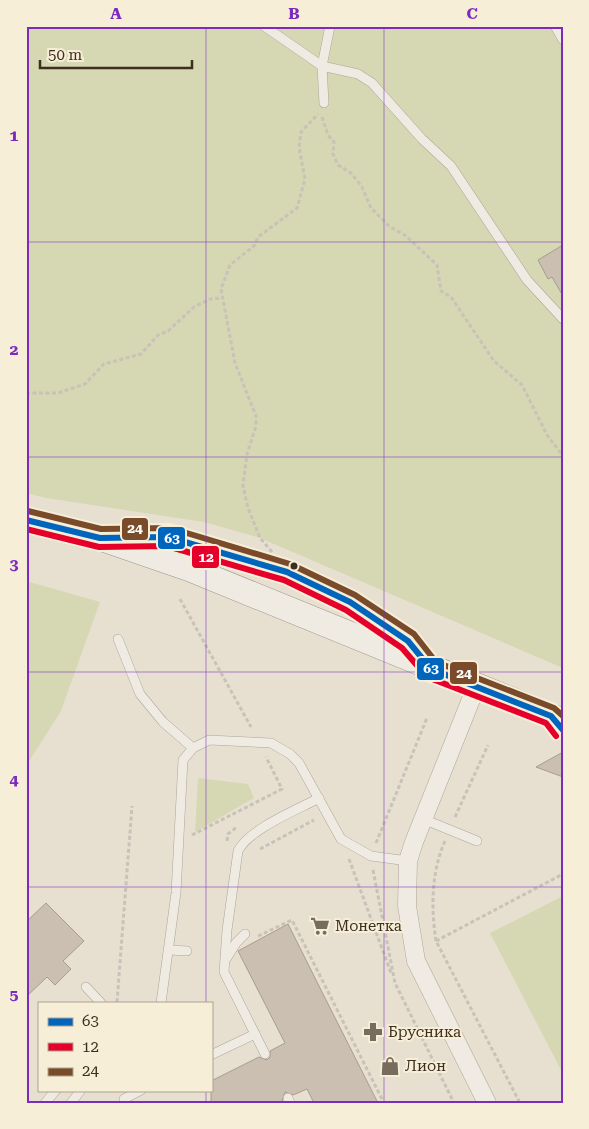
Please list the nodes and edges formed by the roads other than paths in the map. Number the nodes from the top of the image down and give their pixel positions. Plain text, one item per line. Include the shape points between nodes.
1 (264, 26) edge
2 (330, 26) edge
3 (555, 26) edge
4 (563, 40) edge
5 (322, 66) junction
6 (324, 103) dead end
7 (563, 319) edge
8 (26, 520) edge
9 (100, 538) junction
10 (118, 638) dead end
11 (431, 669) junction
12 (476, 687) junction
13 (559, 722) edge
14 (193, 748) junction
15 (319, 798) junction
16 (423, 819) junction
17 (477, 841) dead end
18 (408, 861) junction
19 (245, 934) dead end
20 (170, 950) junction
21 (186, 951) dead end
22 (224, 972) junction
23 (86, 987) dead end
24 (100, 1002) edge
25 (161, 1002) edge
26 (255, 1034) junction
27 (265, 1054) dead end
28 (212, 1055) edge
29 (54, 1092) edge
30 (79, 1092) edge
31 (137, 1092) edge
32 (124, 1098) dead end
33 (45, 1103) edge
34 (71, 1103) edge
35 (487, 1103) edge

1 - 5 lane
2 - 5 lane
3 - 4 lane
5 - 6 lane
5 - 7 lane via 358,74 372,83 451,166 527,280
8 - 9 main road
9 - 11 main road via 190,569
9 - 11 lane via 168,537 287,572 350,602 380,622 408,641
10 - 14 lane via 140,694 163,722
11 - 12 main road
12 - 13 main road
12 - 16 street
14 - 15 lane via 209,740 270,743 299,763
14 - 20 lane via 183,760
15 - 18 lane via 342,839 371,856
15 - 22 lane via 253,834 238,850 226,930
16 - 17 lane
16 - 18 street
18 - 35 street via 406,906 416,961
19 - 22 lane via 226,958
20 - 21 lane
20 - 25 lane
22 - 26 lane
23 - 24 lane
26 - 27 lane
26 - 28 lane
29 - 33 lane
30 - 34 lane
31 - 32 lane

